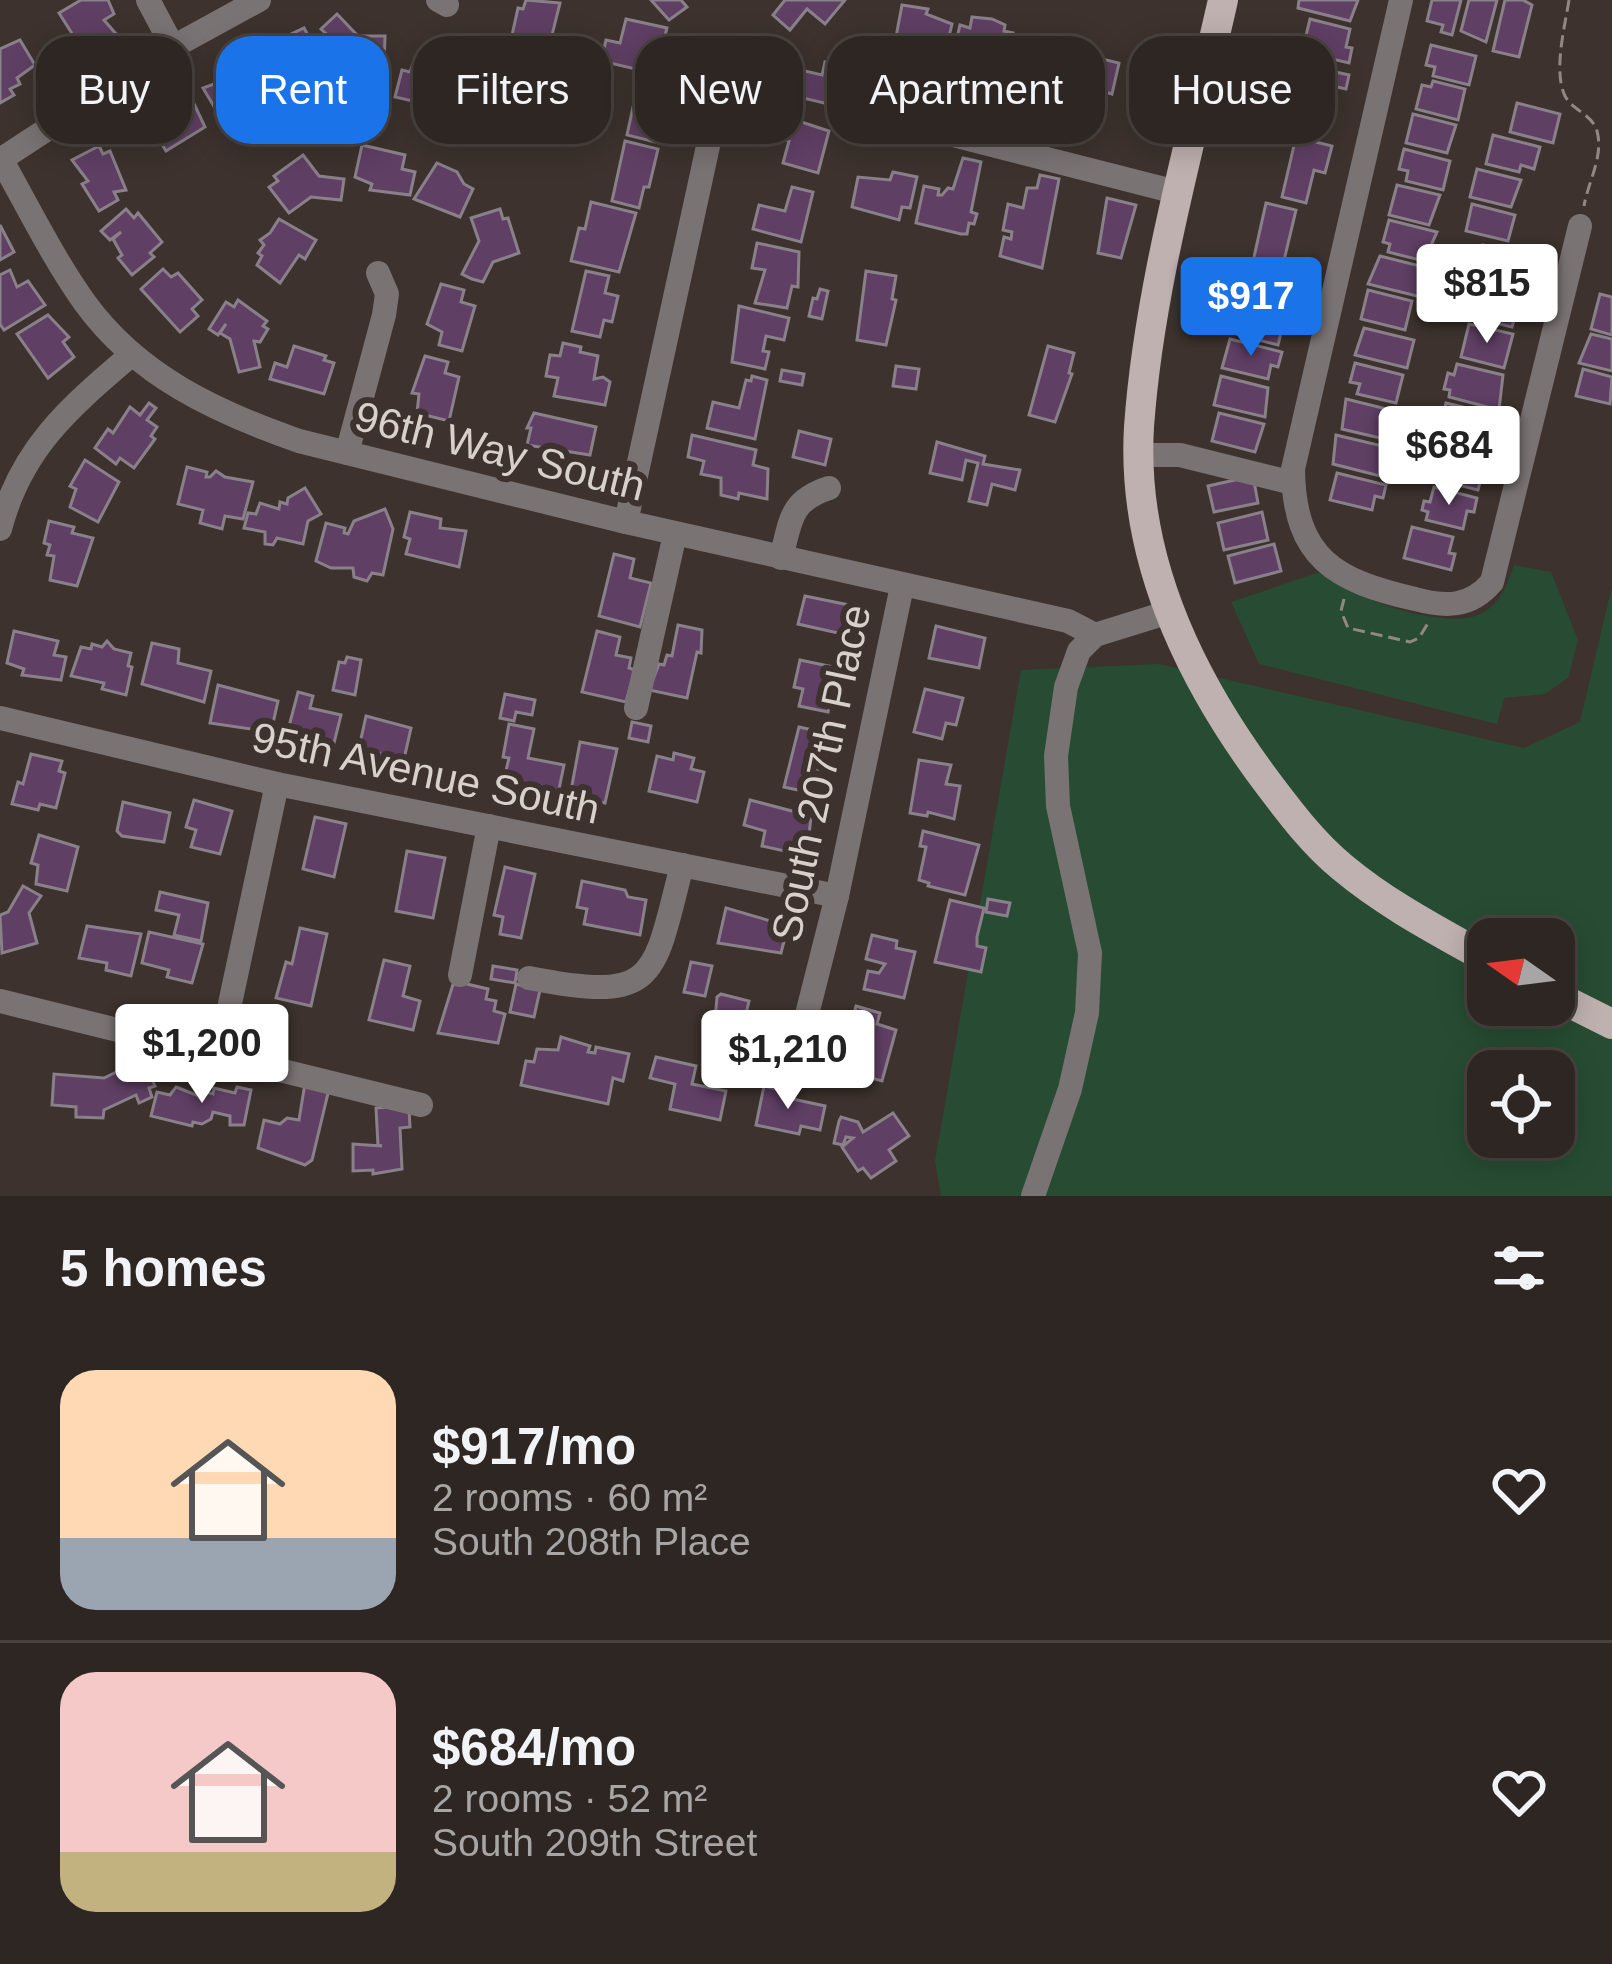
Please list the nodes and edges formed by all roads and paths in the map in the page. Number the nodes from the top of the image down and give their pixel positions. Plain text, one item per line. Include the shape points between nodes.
1 (148, 0) edge
2 (259, 0) edge
3 (1223, 0) edge
4 (1401, 0) edge
5 (1569, 0) edge
6 (168, 36) edge
7 (192, 36) edge
8 (36, 136) edge
9 (708, 144) edge
10 (989, 144) edge
11 (0, 160) edge
12 (1180, 193) junction
13 (1580, 226) joint
14 (378, 272) dead end
15 (131, 355) junction
16 (346, 453) junction
17 (1139, 455) junction
18 (1293, 484) junction
19 (829, 488) dead end
20 (626, 522) junction
21 (0, 529) edge
22 (675, 534) junction
23 (781, 558) junction
24 (1352, 582) junction
25 (902, 586) junction
26 (1434, 604) junction
27 (1169, 612) junction
28 (1095, 635) junction
29 (636, 708) dead end
30 (0, 718) edge
31 (278, 784) junction
32 (489, 826) junction
33 (682, 865) junction
34 (837, 896) junction
35 (1467, 946) edge
36 (460, 975) dead end
37 (529, 978) dead end
38 (0, 1000) edge
39 (1575, 1006) edge
40 (1612, 1024) edge
41 (799, 1046) dead end
42 (219, 1055) junction
43 (421, 1105) dead end
44 (1033, 1196) edge

1 - 6 street
2 - 7 street
3 - 12 main road
4 - 18 street
5 - 13 path via 1563,89 1598,139
8 - 11 street
9 - 20 street
10 - 12 street
11 - 15 street, 96th Way South via 85,302
12 - 17 main road via 1151,334
13 - 26 street via 1498,569 1477,597
14 - 16 street via 384,314
15 - 16 street, 96th Way South via 248,424
15 - 21 street via 70,407 31,455
16 - 20 street, 96th Way South
17 - 18 street via 1180,455
17 - 27 main road via 1148,544
18 - 24 street via 1308,538
19 - 23 street via 794,511
20 - 22 street, 96th Way South
22 - 23 street, 96th Way South
22 - 29 street
23 - 25 street, 96th Way South
24 - 26 street
24 - 26 path via 1342,604 1348,628 1410,642 1424,632
25 - 28 street, 96th Way South via 1068,621
25 - 34 street, South 207th Place
27 - 28 street
27 - 35 main road via 1216,709 1309,835 1379,894
28 - 44 street via 1071,668 1056,756 1066,854 1090,953 1087,1013
30 - 31 street, 95th Avenue South
31 - 32 street, 95th Avenue South
31 - 42 street
32 - 33 street, 95th Avenue South
32 - 36 street
33 - 34 street, 95th Avenue South
33 - 37 street via 662,947 633,982 590,990
34 - 41 street, South 207th Place
38 - 42 street
39 - 40 main road
42 - 43 street

